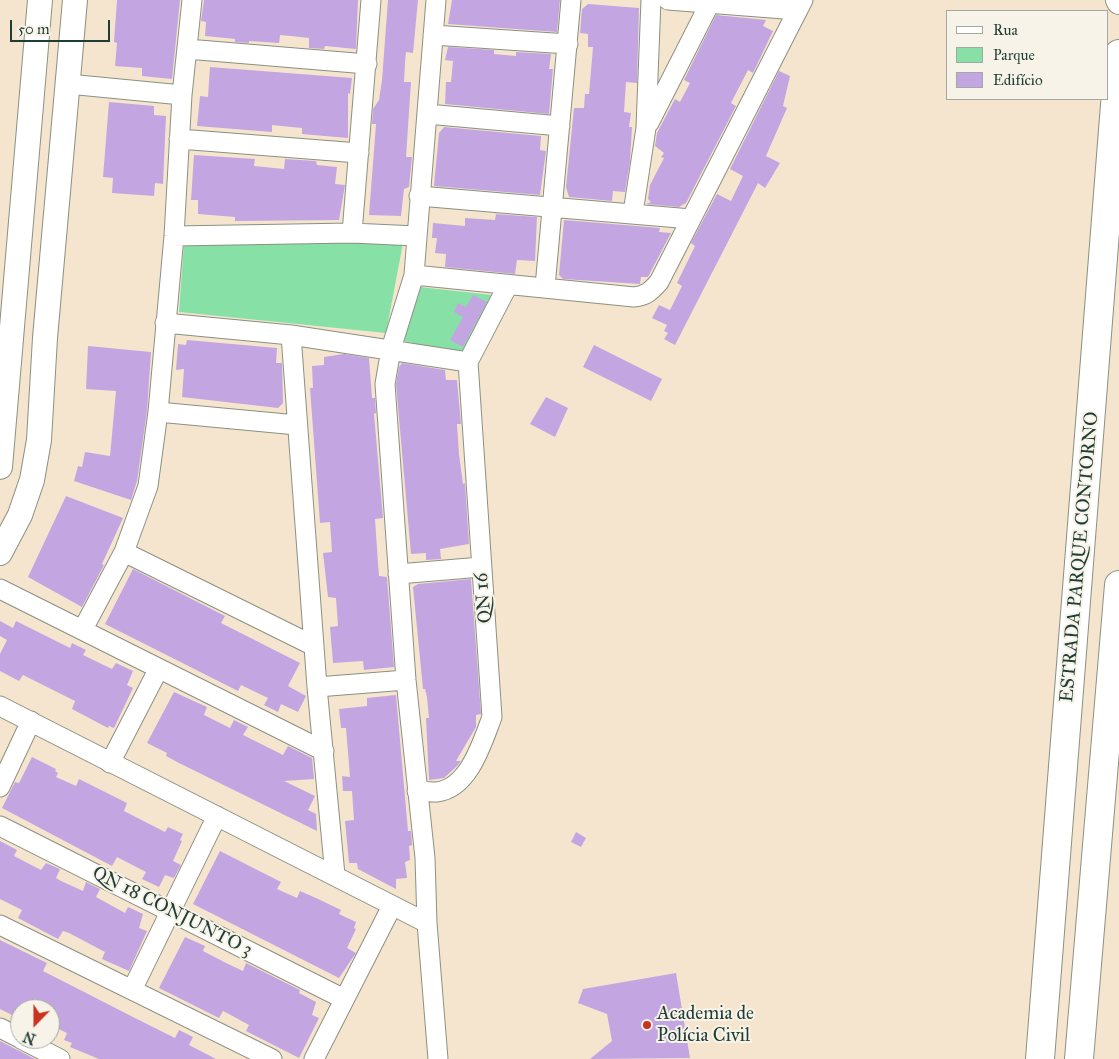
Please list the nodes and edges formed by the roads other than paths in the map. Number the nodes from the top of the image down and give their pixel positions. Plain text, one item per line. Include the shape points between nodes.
1 (40, 0) edge
2 (75, 0) edge
3 (192, 0) edge
4 (371, 0) edge
5 (436, 0) edge
6 (571, 0) edge
7 (651, 0) edge
8 (668, 0) edge
9 (710, 3) junction
10 (800, 5) edge
11 (433, 35) junction
12 (568, 44) junction
13 (187, 49) junction
14 (1119, 54) edge
15 (367, 64) junction
16 (1119, 69) edge
17 (68, 84) junction
18 (182, 95) junction
19 (427, 114) junction
20 (560, 126) junction
21 (646, 128) junction
22 (178, 140) junction
23 (359, 153) junction
24 (419, 196) junction
25 (553, 207) junction
26 (633, 213) junction
27 (691, 219) junction
28 (352, 233) junction
29 (174, 236) junction
30 (416, 236) junction
31 (18, 271) junction
32 (414, 275) junction
33 (508, 284) junction
34 (545, 287) junction
35 (49, 291) junction
36 (14, 302) junction
37 (165, 324) junction
38 (291, 335) junction
39 (391, 349) junction
40 (468, 362) junction
41 (158, 412) junction
42 (297, 425) junction
43 (0, 467) edge
44 (124, 552) junction
45 (0, 553) edge
46 (481, 567) junction
47 (398, 574) junction
48 (1119, 584) edge
49 (0, 590) edge
50 (83, 630) junction
51 (314, 646) junction
52 (158, 670) junction
53 (406, 680) junction
54 (317, 687) junction
55 (0, 706) edge
56 (31, 721) junction
57 (324, 751) junction
58 (110, 763) junction
59 (0, 787) edge
60 (417, 791) junction
61 (217, 816) junction
62 (0, 826) edge
63 (335, 875) junction
64 (392, 906) junction
65 (172, 911) junction
66 (427, 923) junction
67 (0, 925) edge
68 (1088, 938) junction
69 (132, 990) junction
70 (344, 998) junction
71 (40, 1049) edge
72 (60, 1059) edge
73 (272, 1059) edge
74 (314, 1059) edge
75 (438, 1059) edge
76 (1040, 1059) edge
77 (1079, 1059) edge
78 (1091, 1059) edge

1 - 31 main road
2 - 17 main road
3 - 13 street
4 - 15 street
5 - 11 street
6 - 12 street
7 - 21 street
8 - 9 street
9 - 10 street
9 - 21 street
10 - 27 street
11 - 12 street
11 - 19 street
12 - 20 street
13 - 15 street
13 - 18 street
14 - 16 highway, ESTRADA PARQUE CONTORNO
15 - 23 street
16 - 76 highway, ESTRADA PARQUE CONTORNO
17 - 18 street
17 - 35 main road
18 - 22 street
19 - 20 street
19 - 24 street
20 - 25 street
21 - 26 street
22 - 23 street
22 - 29 street
23 - 28 street
24 - 25 street
24 - 30 street
25 - 26 street
25 - 34 street
26 - 27 street
27 - 34 street via 659,282 643,296
28 - 29 street
28 - 30 street
29 - 37 street
30 - 32 street
31 - 35 main road via 29,280 44,282
31 - 36 main road
32 - 33 street
32 - 39 street
33 - 34 street
33 - 40 street
35 - 36 main road via 42,296 22,294
35 - 45 main road via 39,440 32,480 20,515
36 - 43 main road
37 - 38 street
37 - 41 street
38 - 39 street
38 - 42 street
39 - 40 street
39 - 47 street via 385,384
40 - 46 street, QN 16
41 - 42 street
41 - 44 street via 148,486
42 - 51 street
44 - 50 street
44 - 51 street
46 - 47 street
46 - 60 street, QN 16 via 492,717 461,780 437,792
47 - 53 street
48 - 68 highway
49 - 50 street
50 - 52 street
51 - 54 street
52 - 57 street
52 - 58 street
53 - 54 street
53 - 60 street
54 - 57 street
55 - 56 street
56 - 58 street
56 - 59 street
57 - 63 street
58 - 61 street
60 - 66 street via 425,858
61 - 63 street
61 - 65 street
62 - 65 street, QN 18 CONJUNTO 3
63 - 64 street
64 - 66 street
64 - 70 street
65 - 69 street
65 - 70 street, QN 18 CONJUNTO 3
66 - 75 street
67 - 69 street
68 - 77 highway
68 - 78 highway
69 - 73 street
70 - 74 street
71 - 72 street

